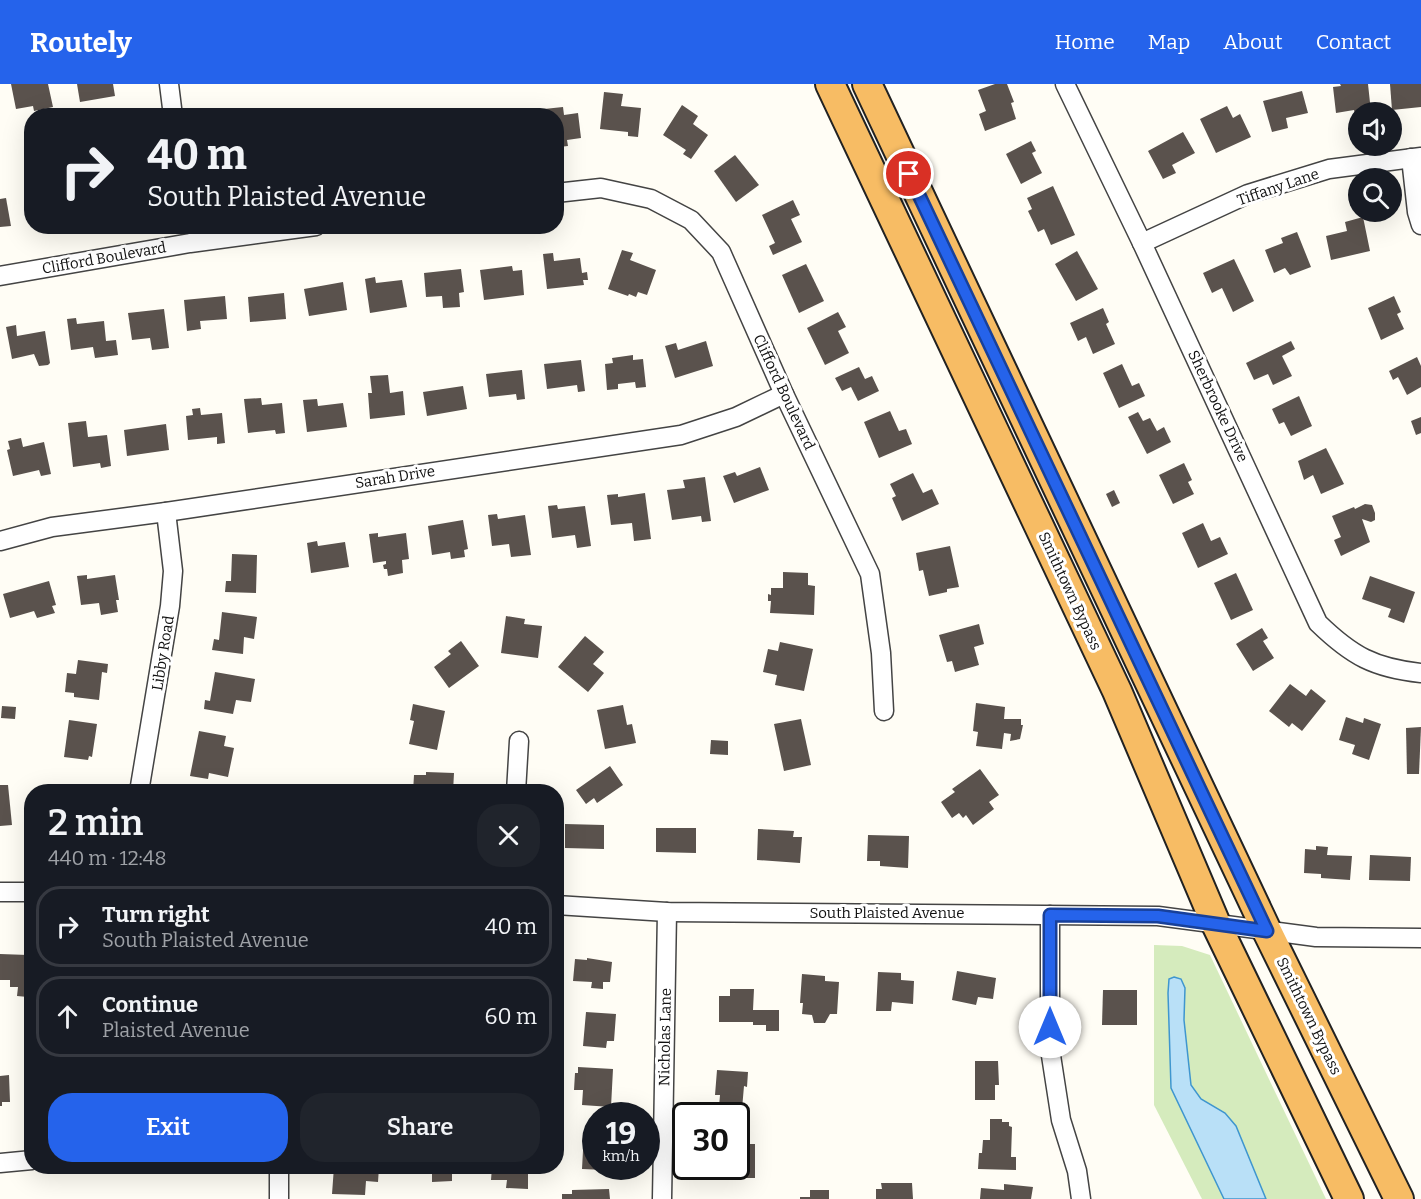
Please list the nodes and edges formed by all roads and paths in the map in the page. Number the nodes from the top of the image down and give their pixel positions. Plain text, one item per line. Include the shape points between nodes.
1 (169, 84) edge
2 (830, 84) edge
3 (867, 84) edge
4 (1065, 84) edge
5 (172, 108) edge
6 (1416, 158) edge
7 (564, 192) edge
8 (1421, 225) edge
9 (189, 235) edge
10 (1142, 243) junction
11 (0, 276) edge
12 (784, 394) junction
13 (166, 512) junction
14 (0, 541) edge
15 (1421, 673) edge
16 (884, 711) dead end
17 (519, 741) dead end
18 (140, 784) edge
19 (516, 784) edge
20 (0, 892) edge
21 (24, 892) edge
22 (564, 906) edge
23 (667, 912) junction
24 (1050, 915) junction
25 (1216, 924) junction
26 (1267, 931) junction
27 (1421, 938) edge
28 (24, 1161) edge
29 (0, 1163) edge
30 (279, 1174) edge
31 (279, 1199) edge
32 (663, 1199) edge
33 (1081, 1199) edge
34 (1349, 1199) edge
35 (1399, 1199) edge

1 - 5 street
2 - 25 highway, Smithtown Bypass via 1117,691
3 - 26 highway, Smithtown Bypass
4 - 10 street, Sherbrooke Drive
6 - 8 street via 1417,212
6 - 10 street, Tiffany Lane via 1329,170 1248,194
7 - 12 street, Clifford Boulevard via 601,188 651,199 691,219 721,252
9 - 11 street, Clifford Boulevard
10 - 15 street, Sherbrooke Drive via 1318,624 1368,662
12 - 13 street, Sarah Drive via 736,417 681,435
12 - 16 street, Clifford Boulevard via 870,574
13 - 14 street, Sarah Drive via 52,527
13 - 18 street, Libby Road via 173,571 170,606
17 - 19 street
20 - 21 street
22 - 23 street, South Plaisted Avenue
23 - 24 street, South Plaisted Avenue
23 - 32 street, Nicholas Lane
24 - 25 street, South Plaisted Avenue via 1158,916
24 - 33 street via 1050,1049 1060,1120 1077,1171
25 - 26 street, South Plaisted Avenue
25 - 34 highway, Smithtown Bypass
26 - 27 street, South Plaisted Avenue via 1316,937
26 - 35 highway, Smithtown Bypass
28 - 29 street
30 - 31 street

